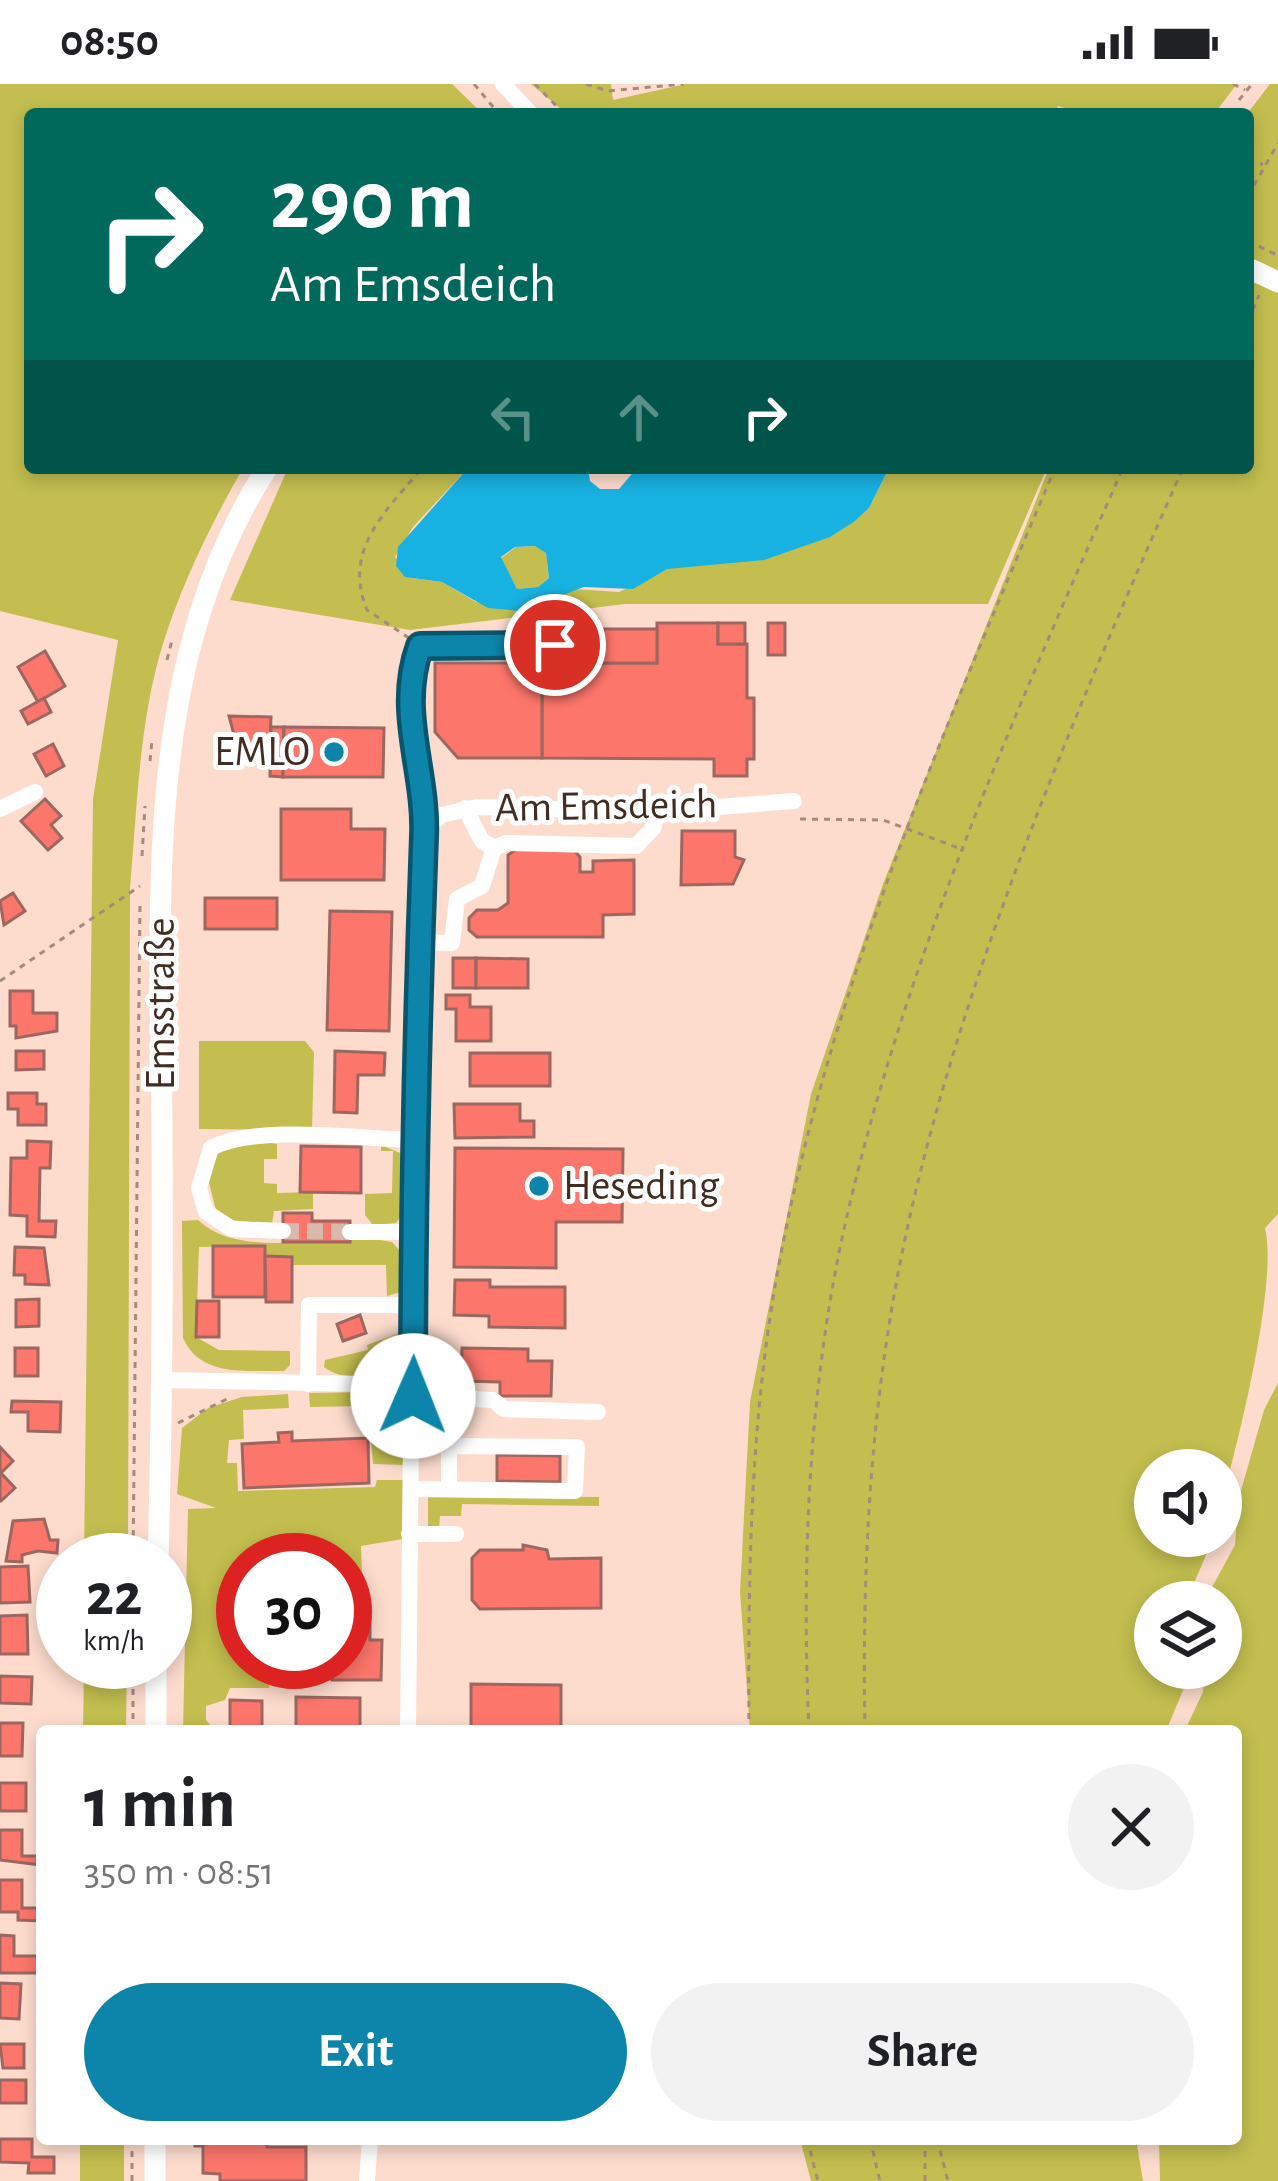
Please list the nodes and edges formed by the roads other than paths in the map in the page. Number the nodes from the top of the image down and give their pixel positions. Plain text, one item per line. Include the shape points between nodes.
1 (503, 84) edge
2 (525, 108) edge
3 (264, 474) edge
4 (555, 645) dead end
5 (35, 792) dead end
6 (794, 801) dead end
7 (466, 808) junction
8 (0, 809) edge
9 (656, 812) junction
10 (424, 831) junction
11 (494, 848) junction
12 (418, 942) junction
13 (414, 1140) junction
14 (283, 1231) tunnel mouth
15 (358, 1232) tunnel mouth
16 (414, 1232) junction
17 (415, 1305) junction
18 (162, 1380) junction
19 (308, 1384) junction
20 (413, 1391) junction
21 (598, 1412) dead end
22 (411, 1489) junction
23 (449, 1489) junction
24 (159, 1533) edge
25 (410, 1534) junction
26 (456, 1534) dead end
27 (156, 1689) edge
28 (156, 1725) edge
29 (408, 1725) edge
30 (155, 2145) edge
31 (370, 2145) edge
32 (155, 2181) edge
33 (367, 2181) edge

1 - 2 street
3 - 18 main road, Emsstraße via 192,628 160,854
4 - 10 street via 420,646 410,737
5 - 8 street
6 - 9 street, Am Emsdeich
7 - 9 street, Am Emsdeich
7 - 10 street, Am Emsdeich
7 - 11 street
9 - 11 street via 654,827 635,846
10 - 12 street
11 - 12 street via 482,886 458,899 452,943
12 - 13 street
13 - 14 street via 262,1137 211,1148 200,1188 206,1212 232,1229
13 - 16 street
15 - 16 street
16 - 17 street
17 - 19 street via 309,1305
17 - 20 street
18 - 19 street
18 - 24 main road, Emsstraße
19 - 20 street
20 - 21 street via 493,1400 504,1409
20 - 22 street
22 - 23 street
22 - 25 street
23 - 23 street via 575,1491 577,1447 449,1445
25 - 26 street
25 - 29 street
27 - 28 main road
30 - 32 main road
31 - 33 street

